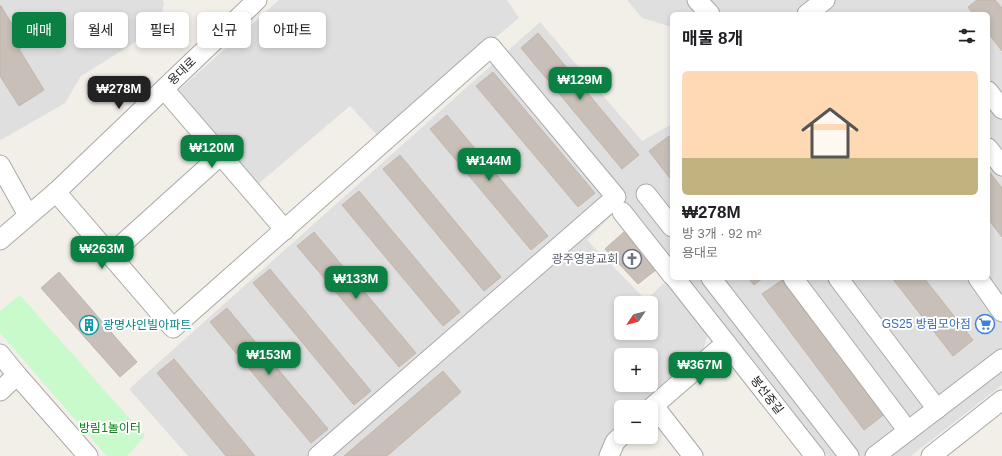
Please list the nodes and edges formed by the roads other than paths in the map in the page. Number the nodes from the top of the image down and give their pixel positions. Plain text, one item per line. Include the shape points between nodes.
1 (697, 0) edge
2 (824, 0) edge
3 (249, 3) edge
4 (708, 12) edge
5 (810, 12) edge
6 (164, 88) junction
7 (990, 93) edge
8 (1002, 109) edge
9 (990, 151) edge
10 (221, 155) junction
11 (0, 165) edge
12 (1002, 166) edge
13 (56, 192) junction
14 (646, 194) dead end
15 (622, 212) dead end
16 (28, 215) junction
17 (670, 224) edge
18 (285, 230) junction
19 (0, 240) edge
20 (110, 255) junction
21 (670, 272) edge
22 (676, 280) edge
23 (713, 280) edge
24 (795, 280) edge
25 (840, 280) edge
26 (979, 280) edge
27 (1002, 312) edge
28 (726, 343) junction
29 (0, 354) edge
30 (1002, 359) edge
31 (17, 375) junction
32 (0, 391) edge
33 (1002, 400) edge
34 (658, 402) edge
35 (937, 409) junction
36 (658, 414) edge
37 (908, 431) junction
38 (615, 444) edge
39 (937, 454) edge
40 (88, 456) edge
41 (318, 456) edge
42 (609, 456) edge
43 (693, 456) edge
44 (815, 456) edge
45 (849, 456) edge
46 (875, 456) edge

1 - 4 street
2 - 5 street
3 - 6 street, 용대로
6 - 10 street
6 - 13 street, 용대로
7 - 8 street
9 - 12 street
10 - 18 street
10 - 20 street
11 - 16 street
13 - 16 street, 용대로
13 - 20 street
14 - 17 street
15 - 21 street
16 - 19 street, 용대로
18 - 20 street via 173,328
18 - 41 street via 490,47 616,197
22 - 28 street, 봉선중길
23 - 45 street
24 - 37 street
25 - 35 street
26 - 27 street
28 - 34 street
28 - 44 street, 봉선중길
29 - 31 street
30 - 35 street
31 - 32 street
31 - 40 street
33 - 39 street
35 - 37 street
36 - 43 street
37 - 46 street
38 - 42 street

